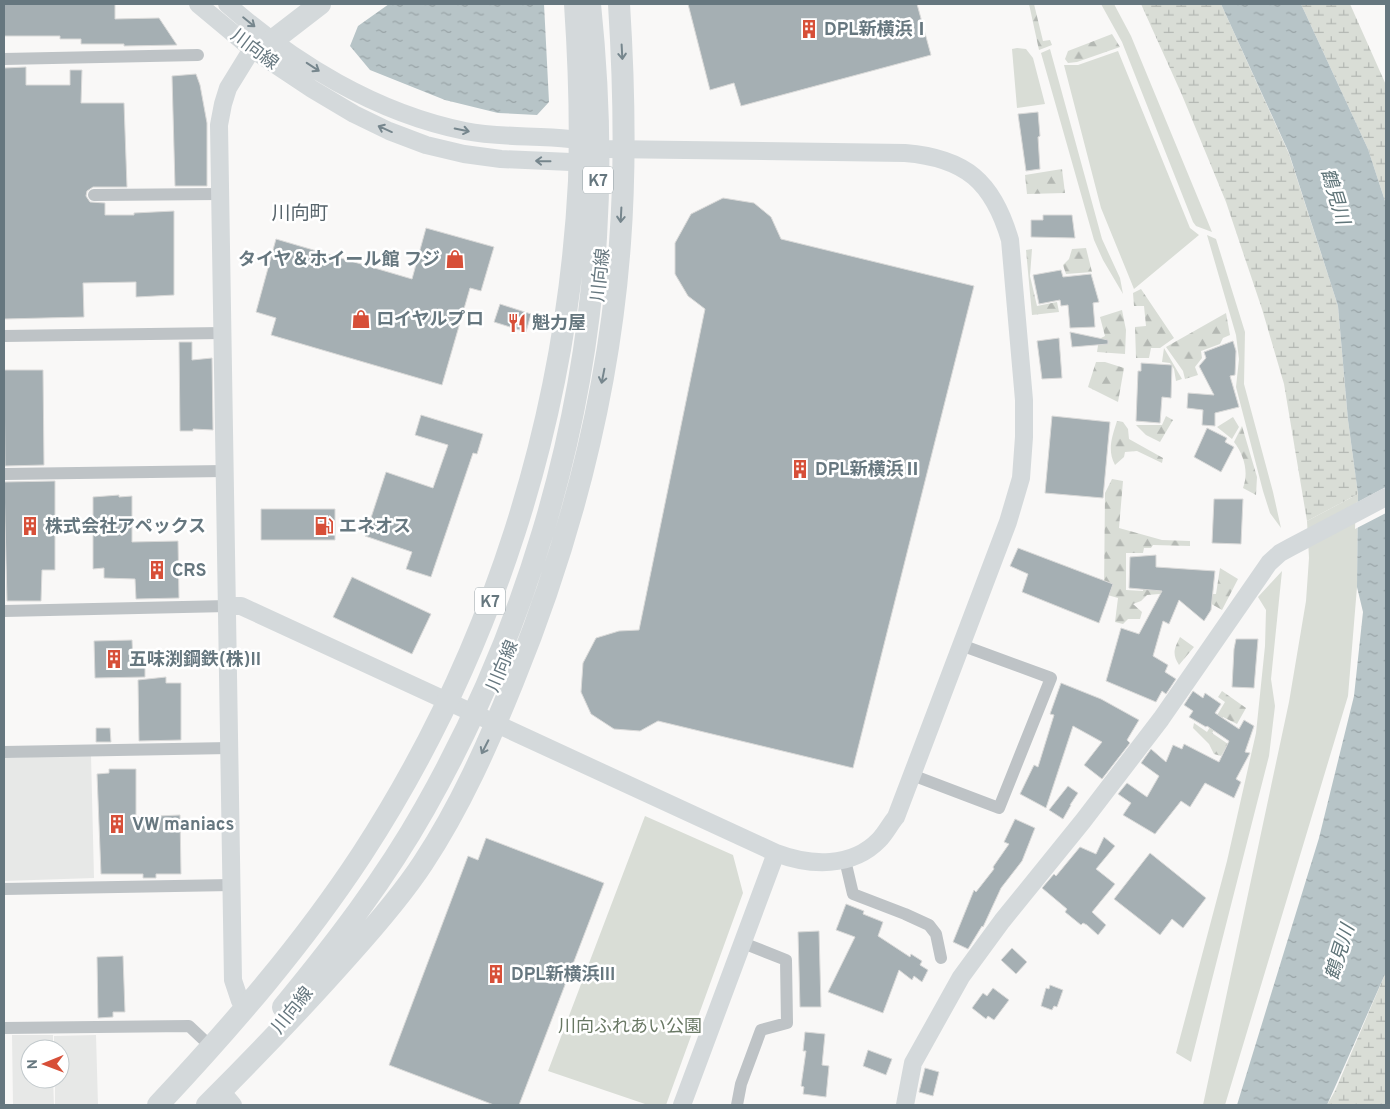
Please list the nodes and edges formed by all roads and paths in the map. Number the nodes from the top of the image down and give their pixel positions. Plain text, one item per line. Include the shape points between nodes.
1 (198, 4) edge
2 (227, 4) edge
3 (320, 4) edge
4 (568, 4) edge
5 (575, 4) edge
6 (590, 4) edge
7 (599, 4) edge
8 (619, 4) edge
9 (262, 45) junction
10 (198, 55) dead end
11 (4, 59) edge
12 (572, 139) junction
13 (606, 149) junction
14 (571, 162) junction
15 (220, 194) junction
16 (94, 195) dead end
17 (223, 333) junction
18 (4, 336) edge
19 (225, 471) junction
20 (4, 474) edge
21 (1386, 497) edge
22 (228, 606) junction
23 (4, 611) edge
24 (961, 645) junction
25 (440, 698) junction
26 (481, 717) junction
27 (230, 748) junction
28 (4, 752) edge
29 (912, 775) junction
30 (776, 853) junction
31 (844, 860) junction
32 (232, 885) junction
33 (4, 889) edge
34 (743, 943) junction
35 (942, 958) dead end
36 (245, 995) junction
37 (4, 1028) edge
38 (206, 1042) junction
39 (218, 1102) edge
40 (147, 1105) edge
41 (158, 1105) edge
42 (196, 1105) edge
43 (682, 1105) edge
44 (737, 1105) edge
45 (906, 1105) edge

1 - 9 street, 川向線
2 -> 9 street, 川向線
3 - 9 highway
4 - 12 highway
5 - 41 highway, K7 via 579,55 579,180 568,298 536,460 499,578 456,682 426,744 361,855 254,998
6 - 42 highway, K7 via 596,55 598,165 591,296 560,470 520,600 496,663 451,760 388,867 307,978
7 - 13 highway via 604,54
8 -> 39 highway via 623,179 620,243 606,358 579,488 522,661 491,736 423,863 387,911
9 -> 12 street, 川向線 via 343,86 429,122 502,137
14 -> 9 street, 川向線 via 464,154 426,145 389,131 334,104
9 - 15 street via 228,88 223,104 219,125
10 - 11 street
12 - 13 street, 川向線
12 - 14 street, 川向線
13 - 14 street, 川向線
13 - 24 street via 926,155 949,161 970,173 989,192 1003,217 1010,240 1024,400 1024,437 1021,478 1008,522
13 - 26 street, 川向線 via 604,238 598,297 572,451 528,602
14 - 25 street, 川向線 via 559,303 529,457 492,574
15 - 16 street
15 - 17 street
17 - 18 street
17 - 19 street
19 - 20 street
19 - 22 street
21 - 45 street via 1280,553 1269,563 1161,718 961,977 913,1063
22 - 23 street
22 - 25 street via 241,606
22 - 27 street
24 - 29 street
24 - 29 street via 1051,678 999,808
25 - 26 street
25 - 36 street, 川向線 via 392,792 356,850
26 - 30 street
26 - 39 street, 川向線 via 432,815 361,924
27 - 28 street
27 - 32 street
29 - 31 street via 896,817 879,840
30 - 31 street via 808,862
30 - 34 street
31 - 35 street via 853,894 929,925 936,934
32 - 33 street
32 - 36 street via 235,988
34 - 43 street
34 - 44 street via 786,960 787,1023 761,1030 741,1084
36 - 38 street, 川向線
37 - 38 street via 189,1026
38 - 40 street, 川向線

